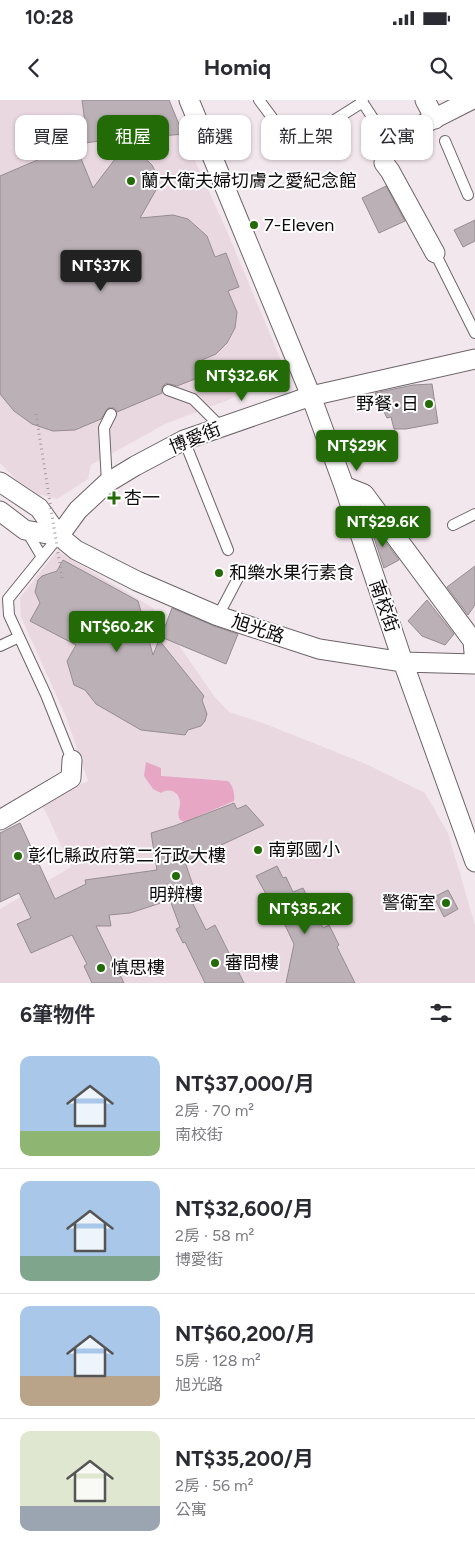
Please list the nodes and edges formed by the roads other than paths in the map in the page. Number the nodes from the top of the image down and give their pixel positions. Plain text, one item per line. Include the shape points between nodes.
1 (189, 100) edge
2 (259, 100) edge
3 (425, 100) edge
4 (471, 100) edge
5 (362, 101) edge
6 (371, 115) edge
7 (435, 119) joint
8 (445, 141) dead end
9 (384, 160) edge
10 (468, 195) dead end
11 (435, 253) joint
12 (475, 333) edge
13 (475, 359) edge
14 (168, 390) dead end
15 (311, 396) junction
16 (111, 414) dead end
17 (221, 427) junction
18 (184, 440) junction
19 (0, 482) edge
20 (107, 483) junction
21 (344, 486) junction
22 (0, 511) edge
23 (475, 514) edge
24 (453, 525) dead end
25 (26, 530) junction
26 (59, 536) junction
27 (228, 550) dead end
28 (42, 557) junction
29 (238, 578) dead end
30 (218, 616) junction
31 (19, 638) junction
32 (0, 646) edge
33 (403, 662) junction
34 (475, 664) edge
35 (72, 760) joint
36 (0, 820) edge
37 (475, 862) edge

1 - 15 street, 南校街
2 - 5 lane via 288,139 298,143
3 - 7 street
4 - 7 street
5 - 6 lane
8 - 10 lane
9 - 11 street
11 - 12 lane
13 - 15 street, 博愛街
14 - 17 lane via 193,399
15 - 17 street, 博愛街
15 - 21 street, 南校街
16 - 20 lane via 104,428
17 - 18 street, 博愛街
18 - 20 street, 博愛街
18 - 27 lane
19 - 26 street, 旭光路 via 40,508
20 - 26 street, 博愛街 via 78,510
21 - 33 street, 南校街
21 - 34 street via 364,494 473,641
22 - 25 street, 旭光路
23 - 24 lane
25 - 26 street, 旭光路
25 - 28 lane
26 - 28 lane
26 - 30 street, 旭光路 via 76,550 137,581
28 - 31 lane via 8,599 9,615
29 - 30 lane
30 - 33 street, 旭光路 via 319,649
31 - 32 lane
31 - 35 lane
33 - 34 street, 旭光路
33 - 37 street, 南校街
35 - 36 street via 71,778

